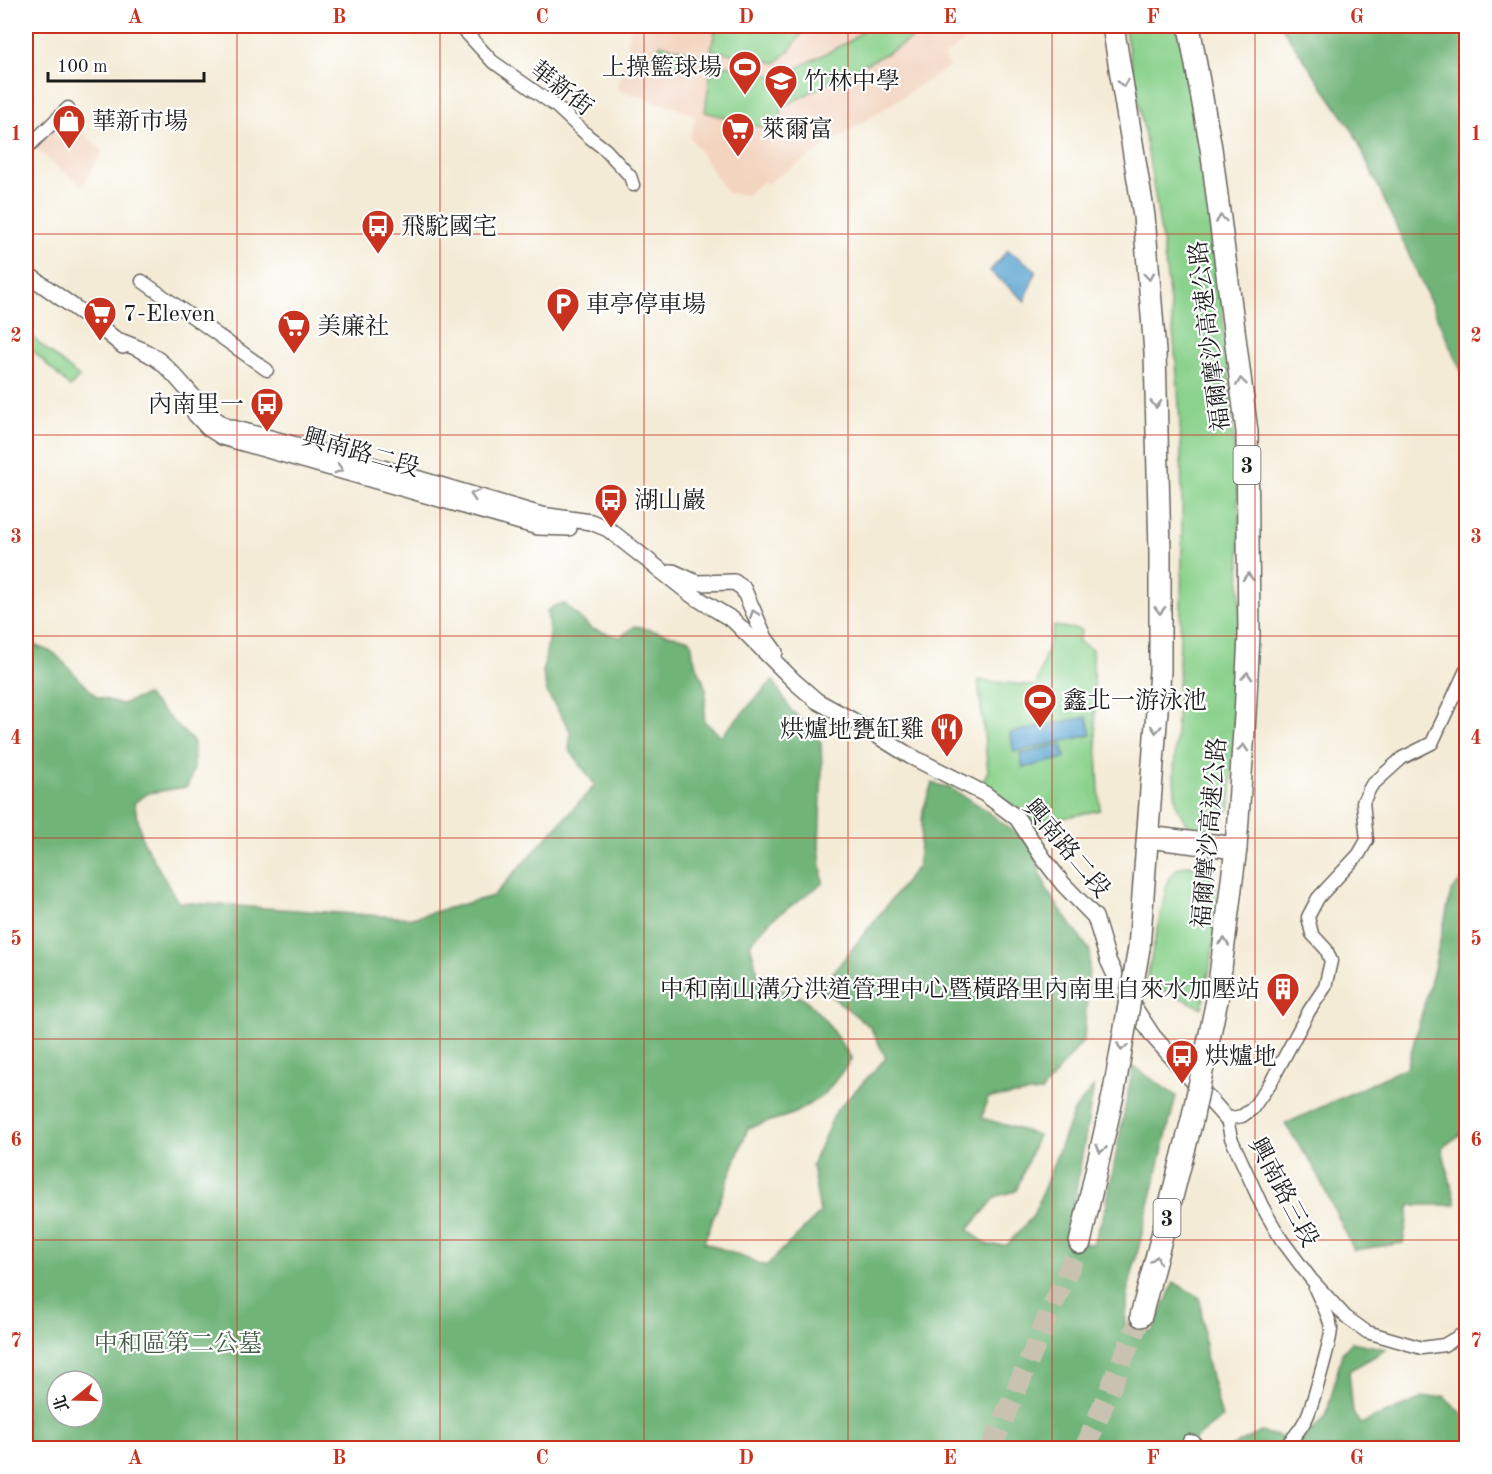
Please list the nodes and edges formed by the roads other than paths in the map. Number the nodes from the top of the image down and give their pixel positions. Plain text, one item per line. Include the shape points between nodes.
1 (1113, 26) edge
2 (1189, 26) edge
3 (464, 27) edge
4 (68, 108) dead end
5 (26, 149) edge
6 (633, 185) dead end
7 (26, 273) edge
8 (142, 281) dead end
9 (267, 370) dead end
10 (644, 557) junction
11 (1467, 670) edge
12 (795, 682) junction
13 (1148, 837) junction
14 (1236, 848) junction
15 (1227, 1119) junction
16 (1080, 1243) tunnel mouth
17 (1311, 1279) junction
18 (1141, 1316) tunnel mouth
19 (1467, 1332) edge
20 (1188, 1449) edge
21 (1200, 1449) edge
22 (1283, 1449) edge

1 -> 13 highway via 1144,216 1154,337 1160,671
14 -> 2 highway, 福爾摩沙高速公路 / 3 via 1249,635 1247,432 1211,148
3 - 6 street, 華新街 via 492,61 557,107 606,150 630,176
4 - 5 street
7 - 10 street, 興南路二段 via 166,380 208,428 222,436 538,527 597,534 627,545
8 - 9 street
10 - 12 street, 興南路二段 via 692,595 733,620
12 -> 10 street, 興南路二段 via 765,638 743,588 734,582 697,583
11 - 15 street via 1432,742 1402,758 1371,786 1363,802 1367,840 1318,898 1308,917 1312,934 1331,961 1325,987 1252,1109
12 - 15 street, 興南路二段 via 817,701 910,756 986,794 1017,818 1043,858 1095,917 1120,986 1153,1036
13 - 14 highway
13 -> 16 highway, bridge via 1139,948 1114,1091
18 -> 14 highway, 福爾摩沙高速公路 / 3, bridge via 1192,1120 1217,1000
15 - 17 street, 興南路三段 via 1231,1138 1262,1206
17 - 19 street, 興南路三段 via 1346,1317 1367,1332 1422,1348 1444,1345
17 - 22 street via 1331,1329 1329,1348 1308,1417
20 - 21 street via 1189,1441

